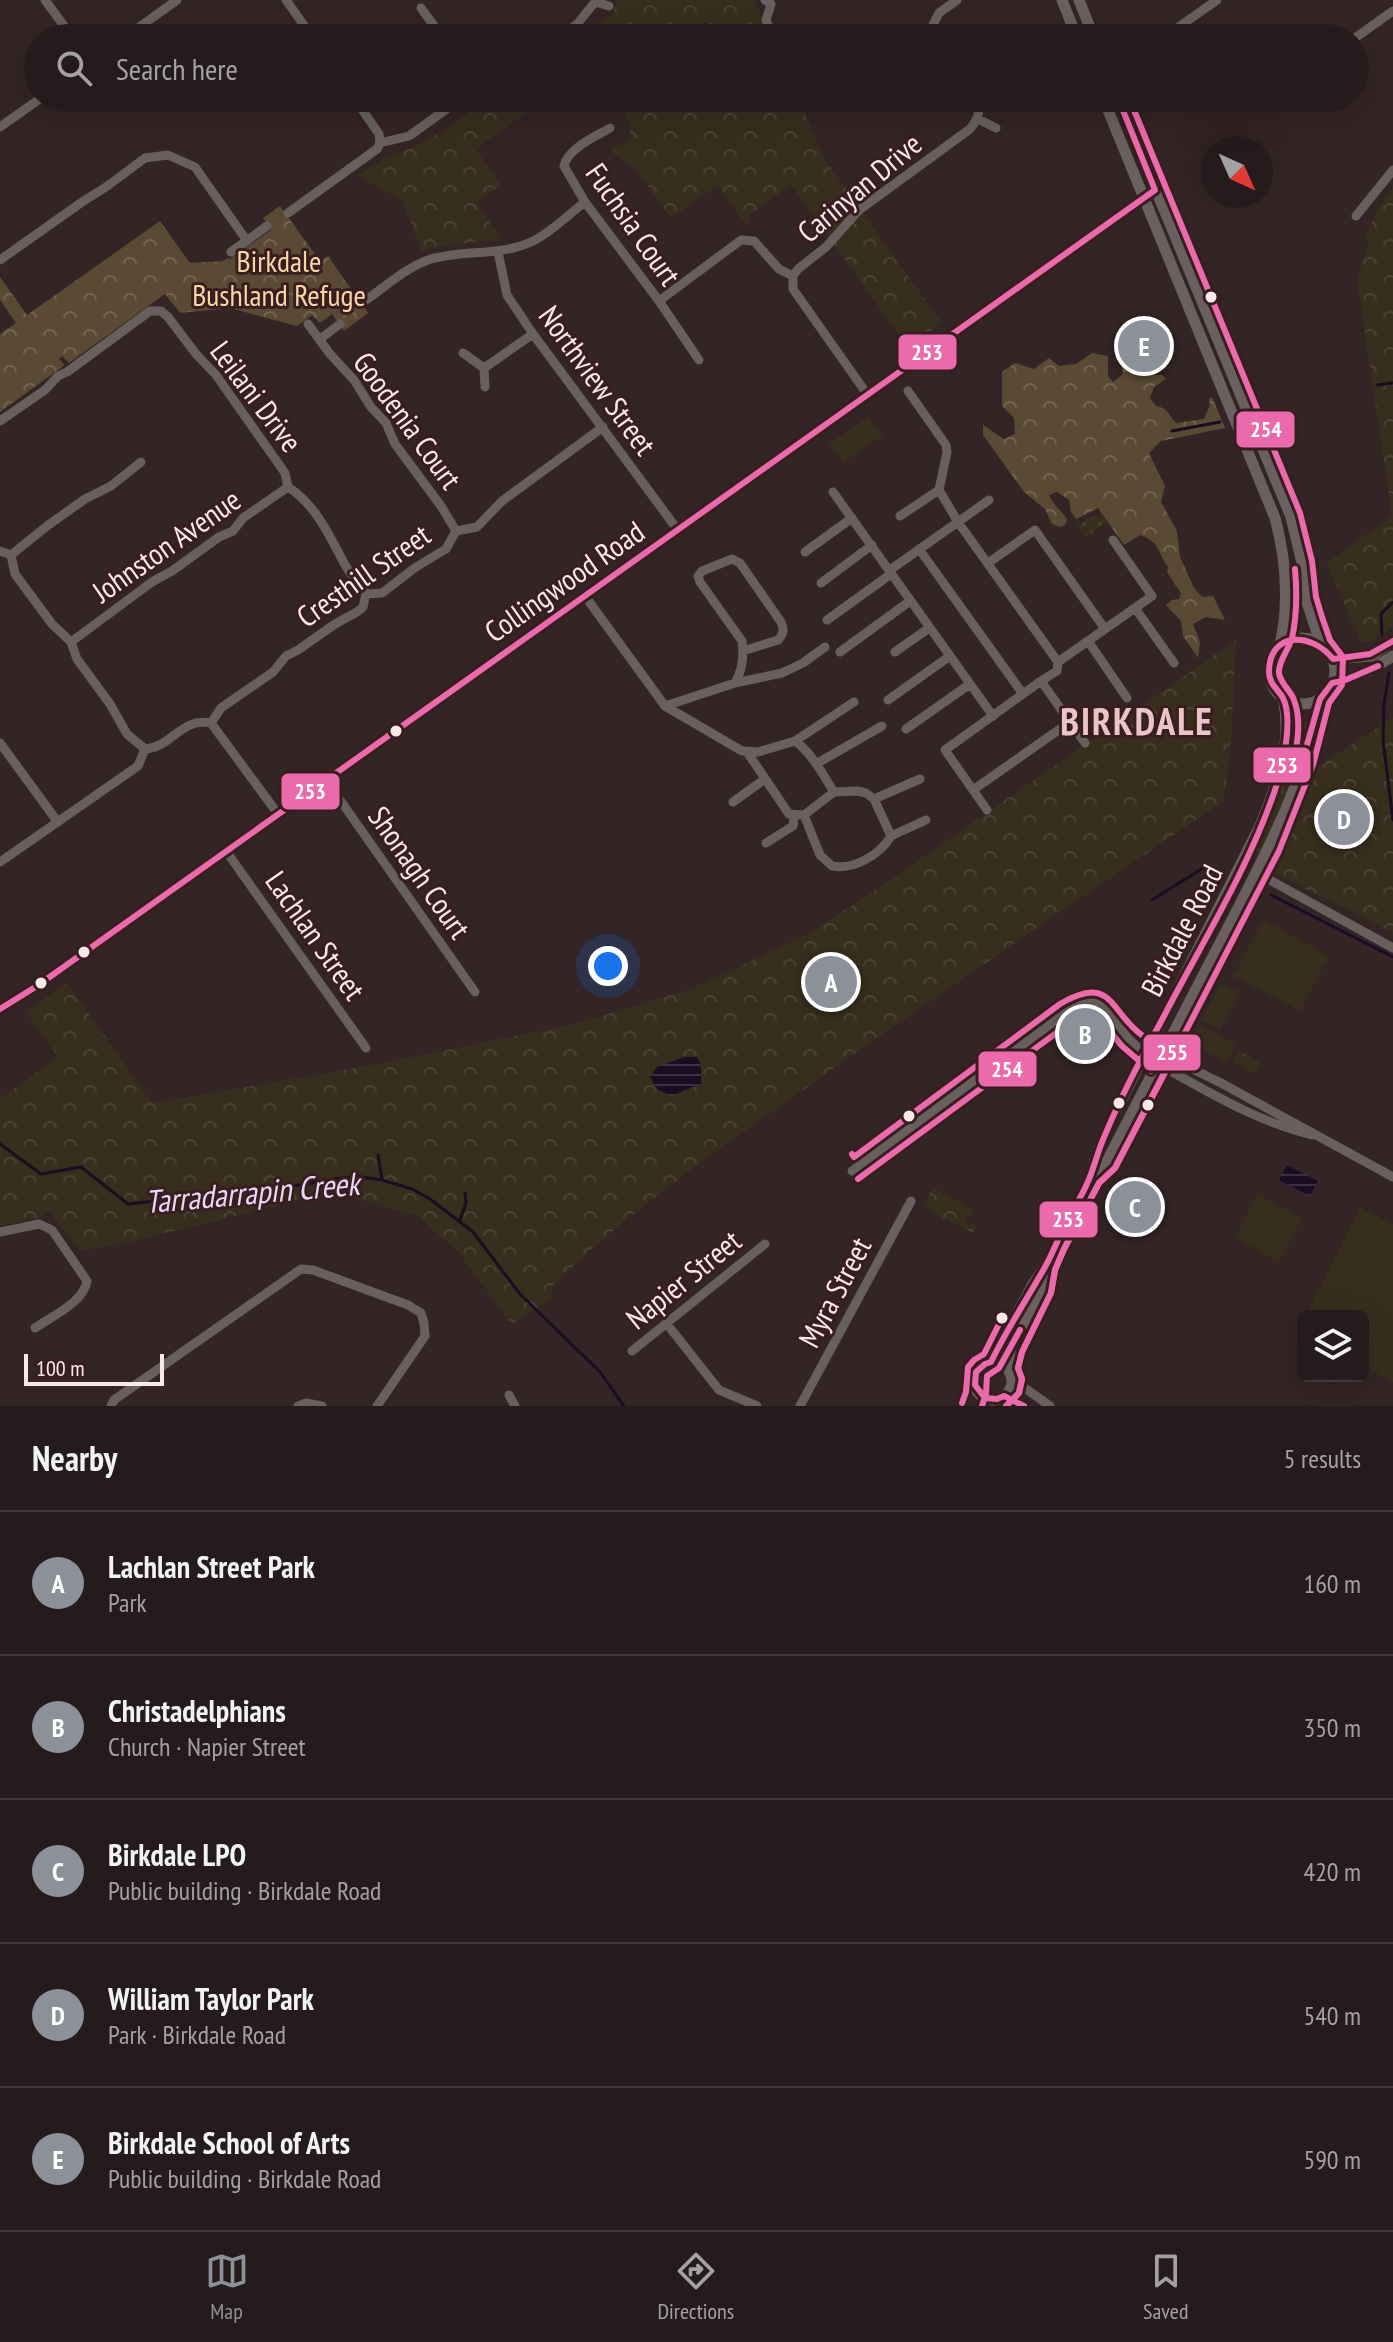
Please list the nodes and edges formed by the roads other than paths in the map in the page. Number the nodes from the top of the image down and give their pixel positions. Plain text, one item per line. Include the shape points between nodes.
1 (45, 0) edge
2 (177, 0) edge
3 (286, 0) edge
4 (957, 0) edge
5 (1062, 0) edge
6 (1079, 0) edge
7 (1217, 0) edge
8 (595, 1) edge
9 (770, 1) edge
10 (609, 6) dead end
11 (421, 8) dead end
12 (1393, 11) edge
13 (63, 24) edge
14 (144, 24) edge
15 (303, 24) edge
16 (433, 24) edge
17 (577, 24) edge
18 (768, 24) edge
19 (936, 24) edge
20 (1071, 24) edge
21 (1088, 24) edge
22 (1183, 24) edge
23 (1369, 28) edge
24 (24, 110) edge
25 (364, 112) edge
26 (442, 112) edge
27 (979, 112) edge
28 (1110, 112) edge
29 (1123, 112) edge
30 (978, 119) junction
31 (0, 127) edge
32 (610, 128) dead end
33 (996, 128) dead end
34 (380, 143) junction
35 (1393, 170) edge
36 (1149, 194) junction
37 (585, 202) junction
38 (288, 213) dead end
39 (1356, 216) dead end
40 (267, 226) dead end
41 (247, 241) junction
42 (231, 252) dead end
43 (498, 252) junction
44 (0, 260) edge
45 (793, 276) junction
46 (366, 300) dead end
47 (659, 301) junction
48 (308, 324) dead end
49 (340, 324) dead end
50 (533, 334) junction
51 (320, 339) junction
52 (463, 353) dead end
53 (699, 360) dead end
54 (484, 368) junction
55 (485, 387) dead end
56 (908, 391) dead end
57 (867, 394) junction
58 (0, 421) edge
59 (603, 427) junction
60 (141, 462) dead end
61 (288, 487) junction
62 (939, 490) junction
63 (833, 492) dead end
64 (989, 500) dead end
65 (900, 516) dead end
66 (852, 518) junction
67 (958, 522) junction
68 (677, 529) junction
69 (456, 531) junction
70 (1113, 540) dead end
71 (872, 545) junction
72 (919, 549) junction
73 (0, 551) edge
74 (805, 552) dead end
75 (11, 555) junction
76 (988, 563) junction
77 (890, 572) junction
78 (821, 583) dead end
79 (366, 594) junction
80 (585, 596) junction
81 (910, 601) junction
82 (1135, 608) junction
83 (827, 620) dead end
84 (929, 628) junction
85 (1105, 629) junction
86 (1088, 641) junction
87 (1393, 641) edge
88 (71, 642) junction
89 (1321, 645) junction
90 (1280, 646) junction
91 (825, 647) dead end
92 (743, 651) junction
93 (840, 652) dead end
94 (895, 652) dead end
95 (950, 656) junction
96 (1393, 656) edge
97 (1333, 659) junction
98 (1058, 662) junction
99 (1174, 663) dead end
100 (1041, 681) junction
101 (735, 683) junction
102 (1332, 683) junction
103 (970, 684) junction
104 (1023, 694) junction
105 (1127, 698) dead end
106 (1283, 698) junction
107 (1320, 699) junction
108 (888, 700) dead end
109 (854, 702) dead end
110 (665, 706) junction
111 (993, 716) junction
112 (1070, 722) junction
113 (211, 723) junction
114 (882, 726) dead end
115 (906, 729) dead end
116 (795, 741) junction
117 (0, 743) edge
118 (1085, 743) dead end
119 (145, 749) junction
120 (747, 752) junction
121 (816, 764) junction
122 (765, 779) junction
123 (920, 779) dead end
124 (326, 780) junction
125 (973, 790) junction
126 (834, 792) junction
127 (874, 799) junction
128 (733, 802) dead end
129 (987, 810) dead end
130 (278, 814) junction
131 (799, 816) junction
132 (926, 820) dead end
133 (57, 821) junction
134 (891, 836) junction
135 (766, 843) dead end
136 (226, 851) junction
137 (0, 862) edge
138 (1257, 873) junction
139 (1393, 948) edge
140 (475, 992) dead end
141 (0, 1009) edge
142 (366, 1048) dead end
143 (1146, 1051) junction
144 (1160, 1059) junction
145 (852, 1171) dead end
146 (1091, 1177) junction
147 (1393, 1177) edge
148 (911, 1201) dead end
149 (0, 1232) edge
150 (765, 1244) dead end
151 (1045, 1267) junction
152 (667, 1324) junction
153 (35, 1328) dead end
154 (632, 1351) dead end
155 (991, 1362) junction
156 (1010, 1374) junction
157 (977, 1390) junction
158 (509, 1395) dead end
159 (997, 1401) edge
160 (111, 1406) edge
161 (298, 1406) edge
162 (322, 1406) edge
163 (377, 1406) edge
164 (515, 1406) edge
165 (757, 1406) edge
166 (800, 1406) edge
167 (972, 1406) edge
168 (1024, 1406) edge
169 (1050, 1406) edge

1 - 13 street
2 - 14 street
3 - 15 street
4 - 19 street via 939,13
5 - 20 main road
6 - 21 main road
7 - 22 street
8 - 10 street
8 - 17 street
9 - 18 street
11 - 16 street
12 - 23 street
24 - 31 street
25 - 34 street
26 - 34 street via 409,136
27 - 30 street
28 - 36 main road
29 - 36 main road
30 - 33 street
30 - 45 street, Carinyan Drive via 859,210
32 - 37 street, Fuchsia Court via 565,162
34 - 38 street
35 - 39 street
36 - 57 street, Collingwood Road
36 - 89 main road via 1294,526 1306,599
36 - 90 main road via 1275,518 1286,580
37 - 43 street via 532,242
37 - 47 street, Fuchsia Court
40 - 41 street
41 - 42 street
41 - 44 street via 195,167 168,155 145,158
43 - 46 street via 428,261
43 - 50 street, Northview Street via 507,295
45 - 47 street via 779,269 754,241 741,240
45 - 57 street via 793,289
47 - 53 street, Fuchsia Court
48 - 51 street, Goodenia Court
49 - 51 street, Goodenia Court
50 - 54 street
50 - 59 street, Northview Street
51 - 69 street, Goodenia Court via 386,423
52 - 54 street
54 - 55 street
56 - 62 street via 946,445
57 - 68 street, Collingwood Road
58 - 61 street, Leilani Drive via 150,311 161,311 216,375 285,473
59 - 68 street, Northview Street
59 - 69 street, Cresthill Street via 502,501 477,527
60 - 75 street
61 - 79 street, Leilani Drive via 306,500
61 - 88 street, Johnston Avenue
62 - 65 street
62 - 67 street
63 - 66 street
64 - 67 street
66 - 71 street
66 - 74 street
67 - 72 street
67 - 76 street
68 - 80 street, Collingwood Road
69 - 79 street, Cresthill Street via 446,549 382,593
70 - 82 street via 1152,596
71 - 77 street
71 - 78 street
72 - 77 street
72 - 104 street
73 - 75 street
75 - 88 street via 15,574
76 - 85 street via 1035,530
76 - 98 street
77 - 81 street
77 - 83 street
79 - 113 street, Cresthill Street via 357,612 286,656 273,672 221,708
80 - 110 street
80 - 124 street, Collingwood Road
81 - 84 street
81 - 93 street
82 - 85 street
82 - 99 street
84 - 94 street
84 - 95 street
85 - 86 street
86 - 98 street
86 - 105 street
87 - 97 main road via 1371,656
88 - 119 street via 127,734
89 - 90 main road via 1300,638
89 - 97 main road
90 - 106 main road via 1269,673
91 - 101 street via 782,673
92 - 92 street via 778,640 783,628 740,563 732,559 698,576 742,641
92 - 101 street
95 - 103 street
95 - 108 street
96 - 102 main road
97 - 102 main road
98 - 100 street via 1057,671
100 - 104 street
100 - 112 street
101 - 110 street
102 - 107 main road
103 - 111 street
103 - 115 street
104 - 111 street
106 - 107 main road via 1301,704
106 - 143 main road, Birkdale Road via 1287,736 1269,805
107 - 138 main road, Birkdale Road via 1292,795
109 - 116 street
110 - 120 street
111 - 125 street via 945,750
112 - 118 street
112 - 125 street
113 - 119 street, Cresthill Street via 199,721
113 - 130 street
114 - 121 street
116 - 120 street
116 - 121 street
117 - 133 street
119 - 133 street via 138,766
120 - 122 street
121 - 126 street
122 - 128 street
122 - 131 street via 789,814
123 - 127 street
124 - 130 street, Collingwood Road
124 - 140 street, Shonagh Court
125 - 129 street
126 - 127 street via 857,791
126 - 131 street
127 - 134 street
130 - 136 street, Collingwood Road
131 - 134 street via 820,855 840,868 873,856
131 - 135 street
132 - 134 street
133 - 137 street
136 - 141 street, Collingwood Road
136 - 142 street, Lachlan Street
138 - 139 street
138 - 144 main road, Birkdale Road
143 - 144 street
143 - 145 street via 1100,1005 1082,1003
143 - 146 main road, Birkdale Road via 1107,1129
144 - 146 main road, Birkdale Road via 1106,1163
144 - 147 street via 1277,1113
146 - 151 main road, Birkdale Road
148 - 166 street, Myra Street
149 - 153 street via 39,1224 52,1230 87,1281 79,1297
150 - 152 street, Napier Street
151 - 155 main road, Birkdale Road
151 - 156 main road, Birkdale Road via 1042,1290 1012,1349
152 - 154 street, Napier Street
152 - 165 street via 719,1390
155 - 156 main road via 1004,1365
155 - 157 main road via 976,1372
156 - 159 main road via 1010,1389
156 - 169 street
157 - 159 main road
157 - 167 main road
158 - 164 street
159 - 168 street
160 - 163 street via 301,1269 421,1313 425,1336
161 - 162 street

